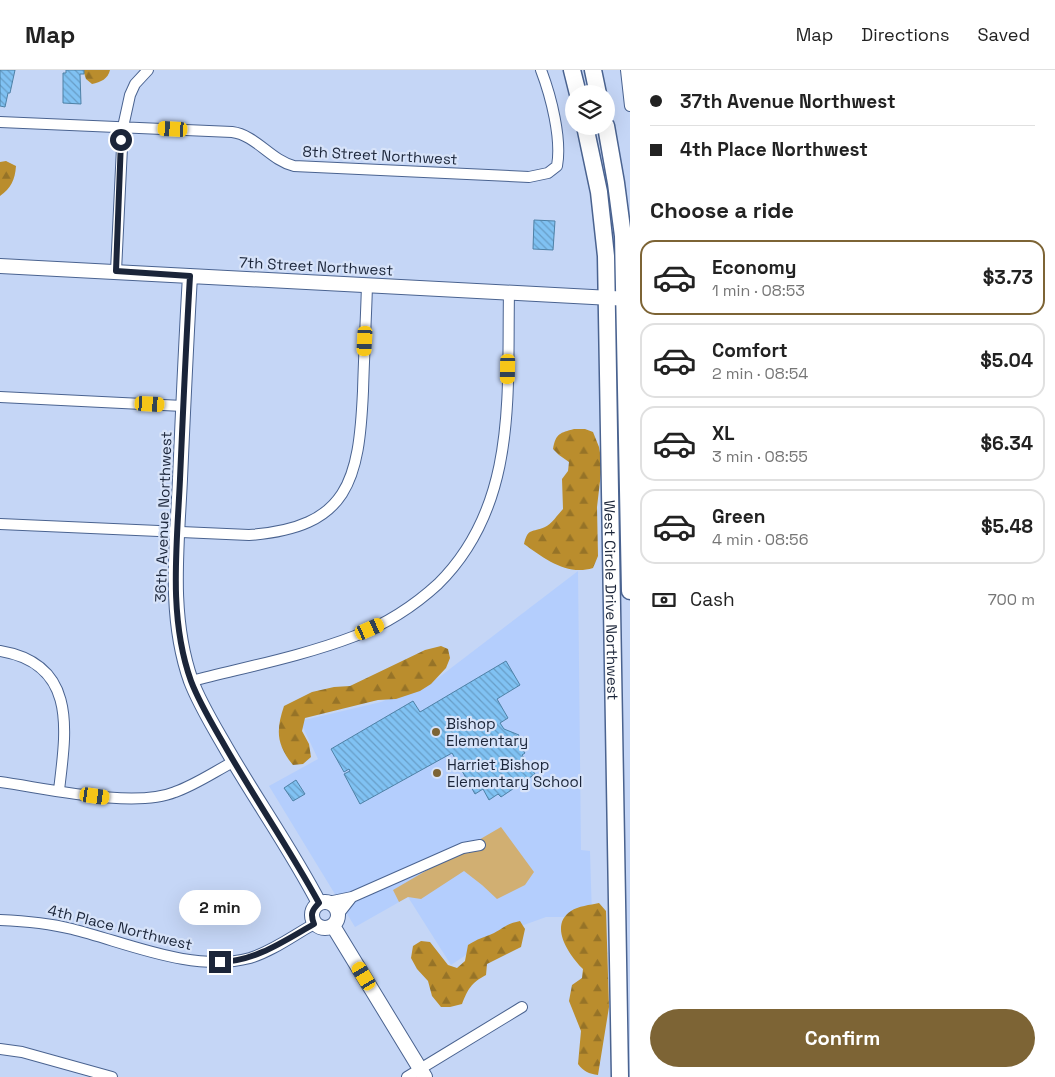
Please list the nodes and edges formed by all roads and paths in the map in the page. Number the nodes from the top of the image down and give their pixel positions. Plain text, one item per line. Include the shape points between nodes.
1 (148, 70) edge
2 (541, 70) edge
3 (572, 70) edge
4 (592, 70) edge
5 (626, 70) edge
6 (576, 85) edge
7 (596, 85) edge
8 (630, 106) edge
9 (0, 122) edge
10 (122, 127) junction
11 (587, 135) edge
12 (608, 135) edge
13 (0, 266) edge
14 (116, 271) junction
15 (190, 276) junction
16 (367, 285) junction
17 (509, 292) junction
18 (606, 297) junction
19 (627, 298) edge
20 (0, 396) edge
21 (183, 406) junction
22 (0, 524) edge
23 (177, 532) junction
24 (630, 590) edge
25 (0, 651) edge
26 (192, 682) junction
27 (233, 762) junction
28 (0, 782) edge
29 (59, 790) junction
30 (480, 845) dead end
31 (352, 897) junction
32 (324, 903) junction
33 (0, 920) edge
34 (335, 921) junction
35 (314, 924) junction
36 (522, 1007) dead end
37 (0, 1049) edge
38 (423, 1073) edge
39 (112, 1077) edge
40 (407, 1077) edge
41 (620, 1077) edge

1 - 10 street via 135,84
2 - 10 street, 8th Street Northwest via 558,136 559,154 557,166 548,173 529,177 294,166 284,164 240,133
3 - 6 main road
4 - 7 main road
5 - 8 street
9 - 10 street, 8th Street Northwest
10 - 14 street
11 - 18 main road, West Circle Drive Northwest via 603,223
12 - 19 main road, West Circle Drive Northwest via 621,218
13 - 14 street, 7th Street Northwest
14 - 15 street, 7th Street Northwest
15 - 16 street, 7th Street Northwest
15 - 21 street, 36th Avenue Northwest
16 - 17 street, 7th Street Northwest
16 - 23 street via 360,443 351,478 342,494 316,518 274,533
17 - 18 street, 7th Street Northwest
17 - 26 street via 507,405 500,469 477,534 447,575 430,592 385,623 329,645
18 - 19 street, 7th Street Northwest
18 - 41 main road, West Circle Drive Northwest
19 - 24 main road, West Circle Drive Northwest
20 - 21 street
21 - 23 street, 36th Avenue Northwest
22 - 23 street
23 - 26 street, 36th Avenue Northwest via 177,618 184,660
25 - 29 street via 42,668 58,691 65,724
26 - 27 street, 36th Avenue Northwest
27 - 29 street via 175,793 163,795 113,798
27 - 32 street, 36th Avenue Northwest
28 - 29 street
30 - 31 street via 463,848
31 - 32 street
31 - 34 street
32 - 34 street, 36th Avenue Northwest via 336,908
32 - 35 street via 313,910
33 - 35 street, 4th Place Northwest via 71,928 180,959 220,962 253,957
34 - 35 street via 323,928
34 - 38 street, 36th Avenue Northwest
36 - 38 street
37 - 39 street
38 - 40 street

